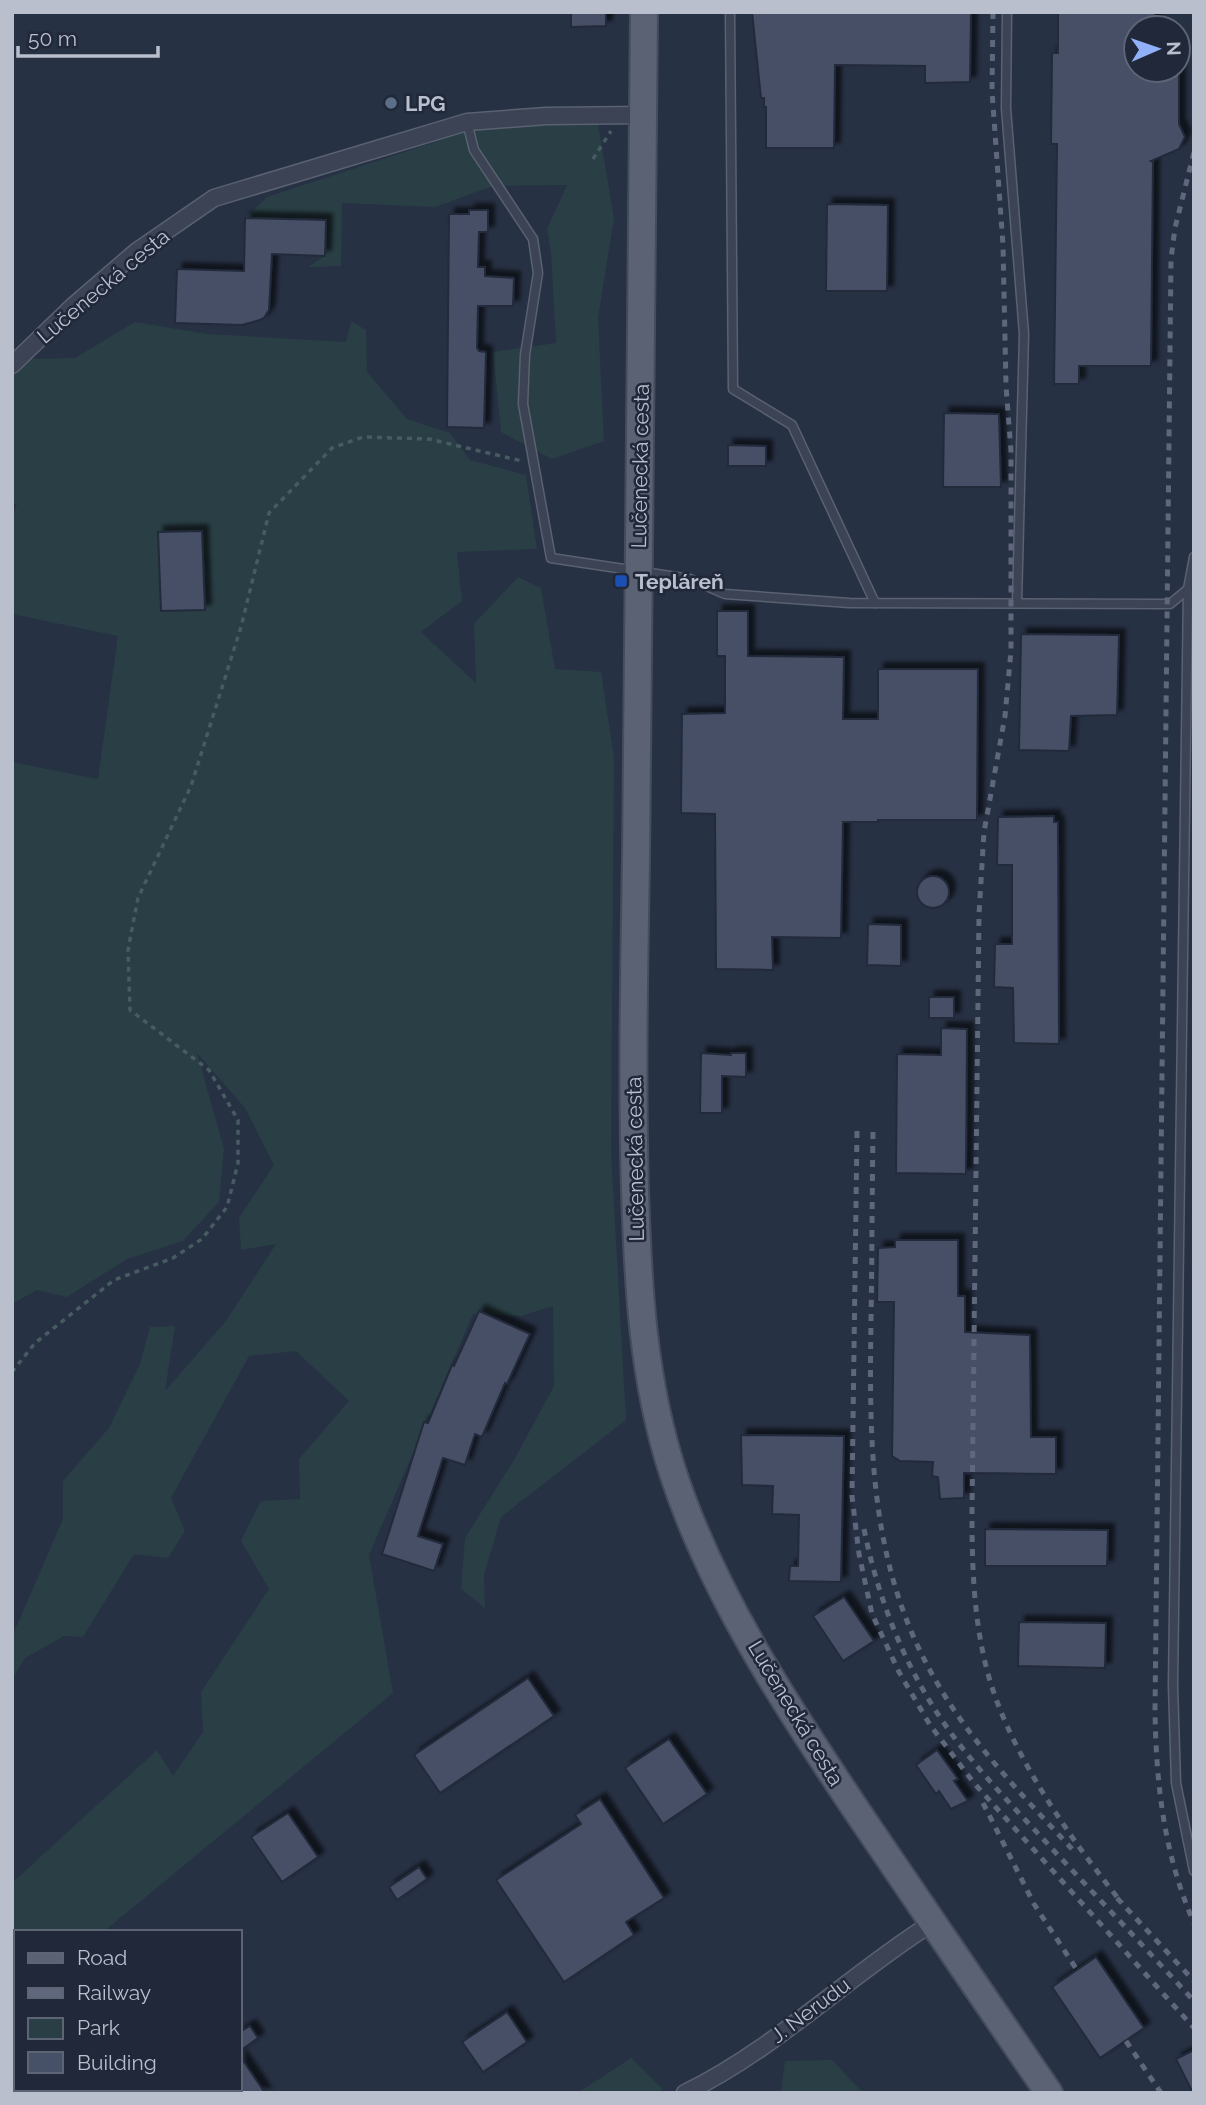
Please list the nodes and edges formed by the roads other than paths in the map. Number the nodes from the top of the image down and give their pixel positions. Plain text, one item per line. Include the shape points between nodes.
1 (644, 12) edge
2 (730, 12) edge
3 (1007, 12) edge
4 (643, 115) junction
5 (467, 122) junction
6 (12, 365) edge
7 (1194, 557) edge
8 (639, 570) junction
9 (1188, 589) junction
10 (875, 603) junction
11 (1017, 603) junction
12 (1182, 1008) junction
13 (1194, 1008) edge
14 (1194, 1871) edge
15 (932, 1923) junction
16 (685, 2093) edge
17 (1049, 2093) edge

1 - 4 main road, Lučenecká cesta
2 - 10 lane via 733,389 792,425
3 - 11 lane via 1006,108 1024,334
4 - 5 street, Lučenecká cesta
4 - 8 main road, Lučenecká cesta
5 - 6 street, Lučenecká cesta via 214,198 137,251
5 - 8 lane via 474,150 533,239 537,255 537,291 523,378 525,425 551,558
7 - 9 lane
8 - 10 lane via 690,579 724,594
8 - 15 main road, Lučenecká cesta via 634,1156 638,1274 651,1390 687,1511 748,1637 800,1725
9 - 11 lane via 1170,604
9 - 12 lane
10 - 11 lane
12 - 13 lane
12 - 14 lane via 1173,1685 1176,1783
15 - 16 street, J. Nerudu via 712,2080
15 - 17 main road, Lučenecká cesta

